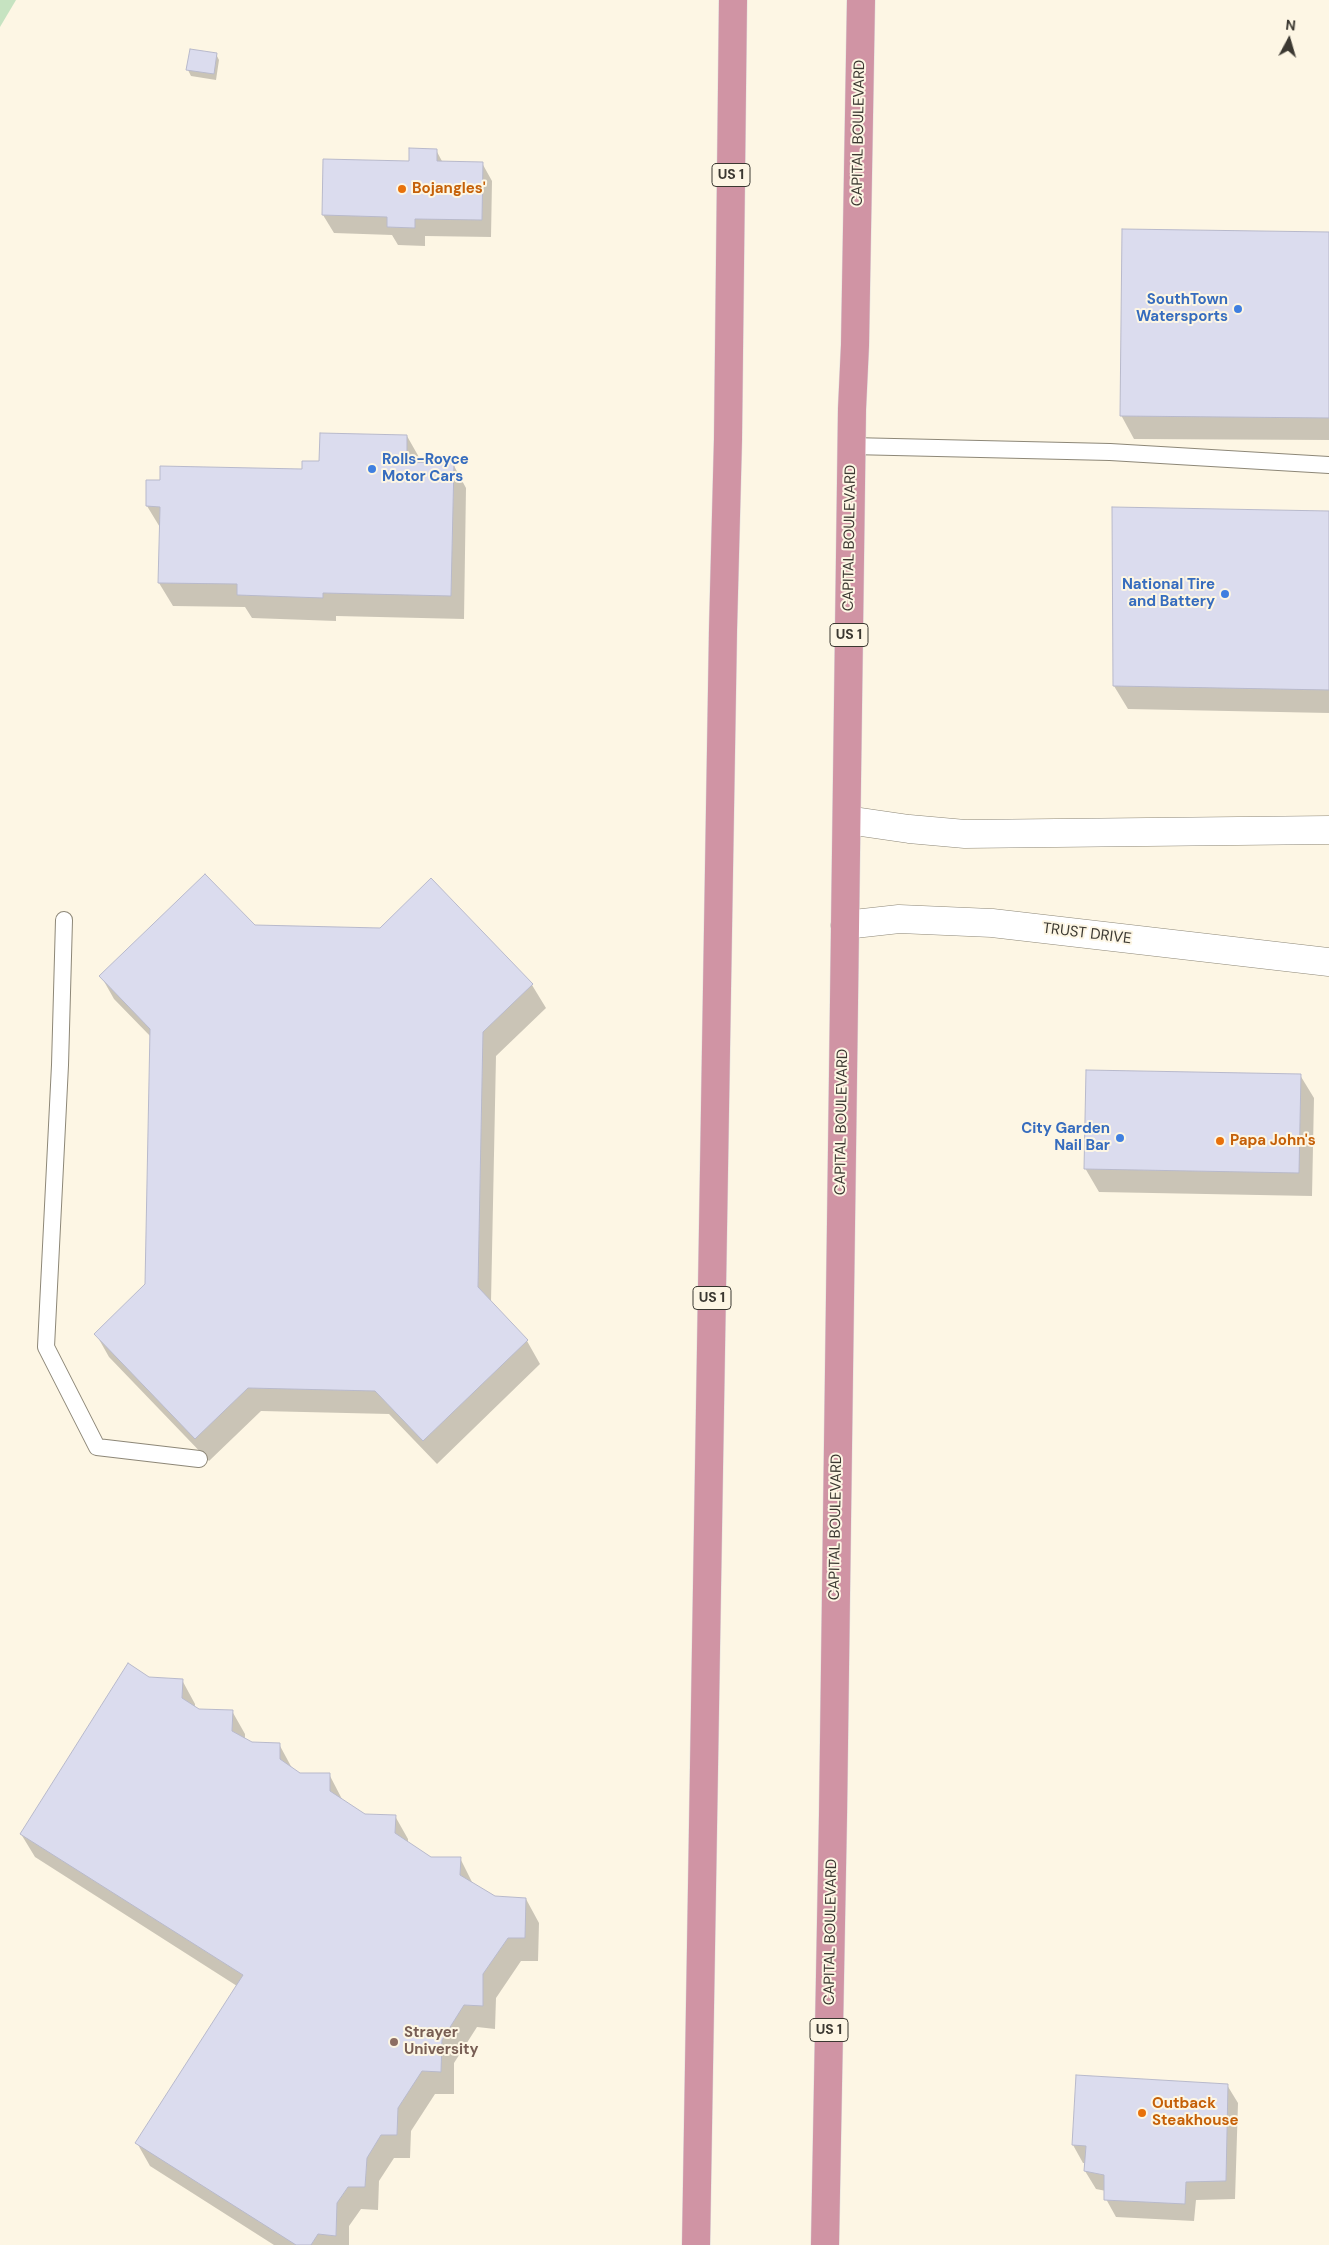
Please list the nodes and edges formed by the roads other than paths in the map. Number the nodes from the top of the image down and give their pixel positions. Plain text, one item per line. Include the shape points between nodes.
1 (733, 0) edge
2 (861, 0) edge
3 (851, 446) junction
4 (1329, 465) edge
5 (847, 820) junction
6 (1329, 830) edge
7 (64, 920) dead end
8 (845, 925) junction
9 (1329, 962) edge
10 (199, 1459) dead end
11 (696, 2245) edge
12 (825, 2245) edge

1 - 11 highway, US 1
2 - 3 highway, CAPITAL BOULEVARD / US 1
3 - 4 lane via 1110,452
3 - 5 highway, CAPITAL BOULEVARD / US 1
5 - 6 street via 909,830 964,834
5 - 8 highway, CAPITAL BOULEVARD / US 1
7 - 10 lane via 60,1075 46,1347 97,1447
8 - 9 street, TRUST DRIVE via 899,919 992,923
8 - 12 highway, CAPITAL BOULEVARD / US 1

